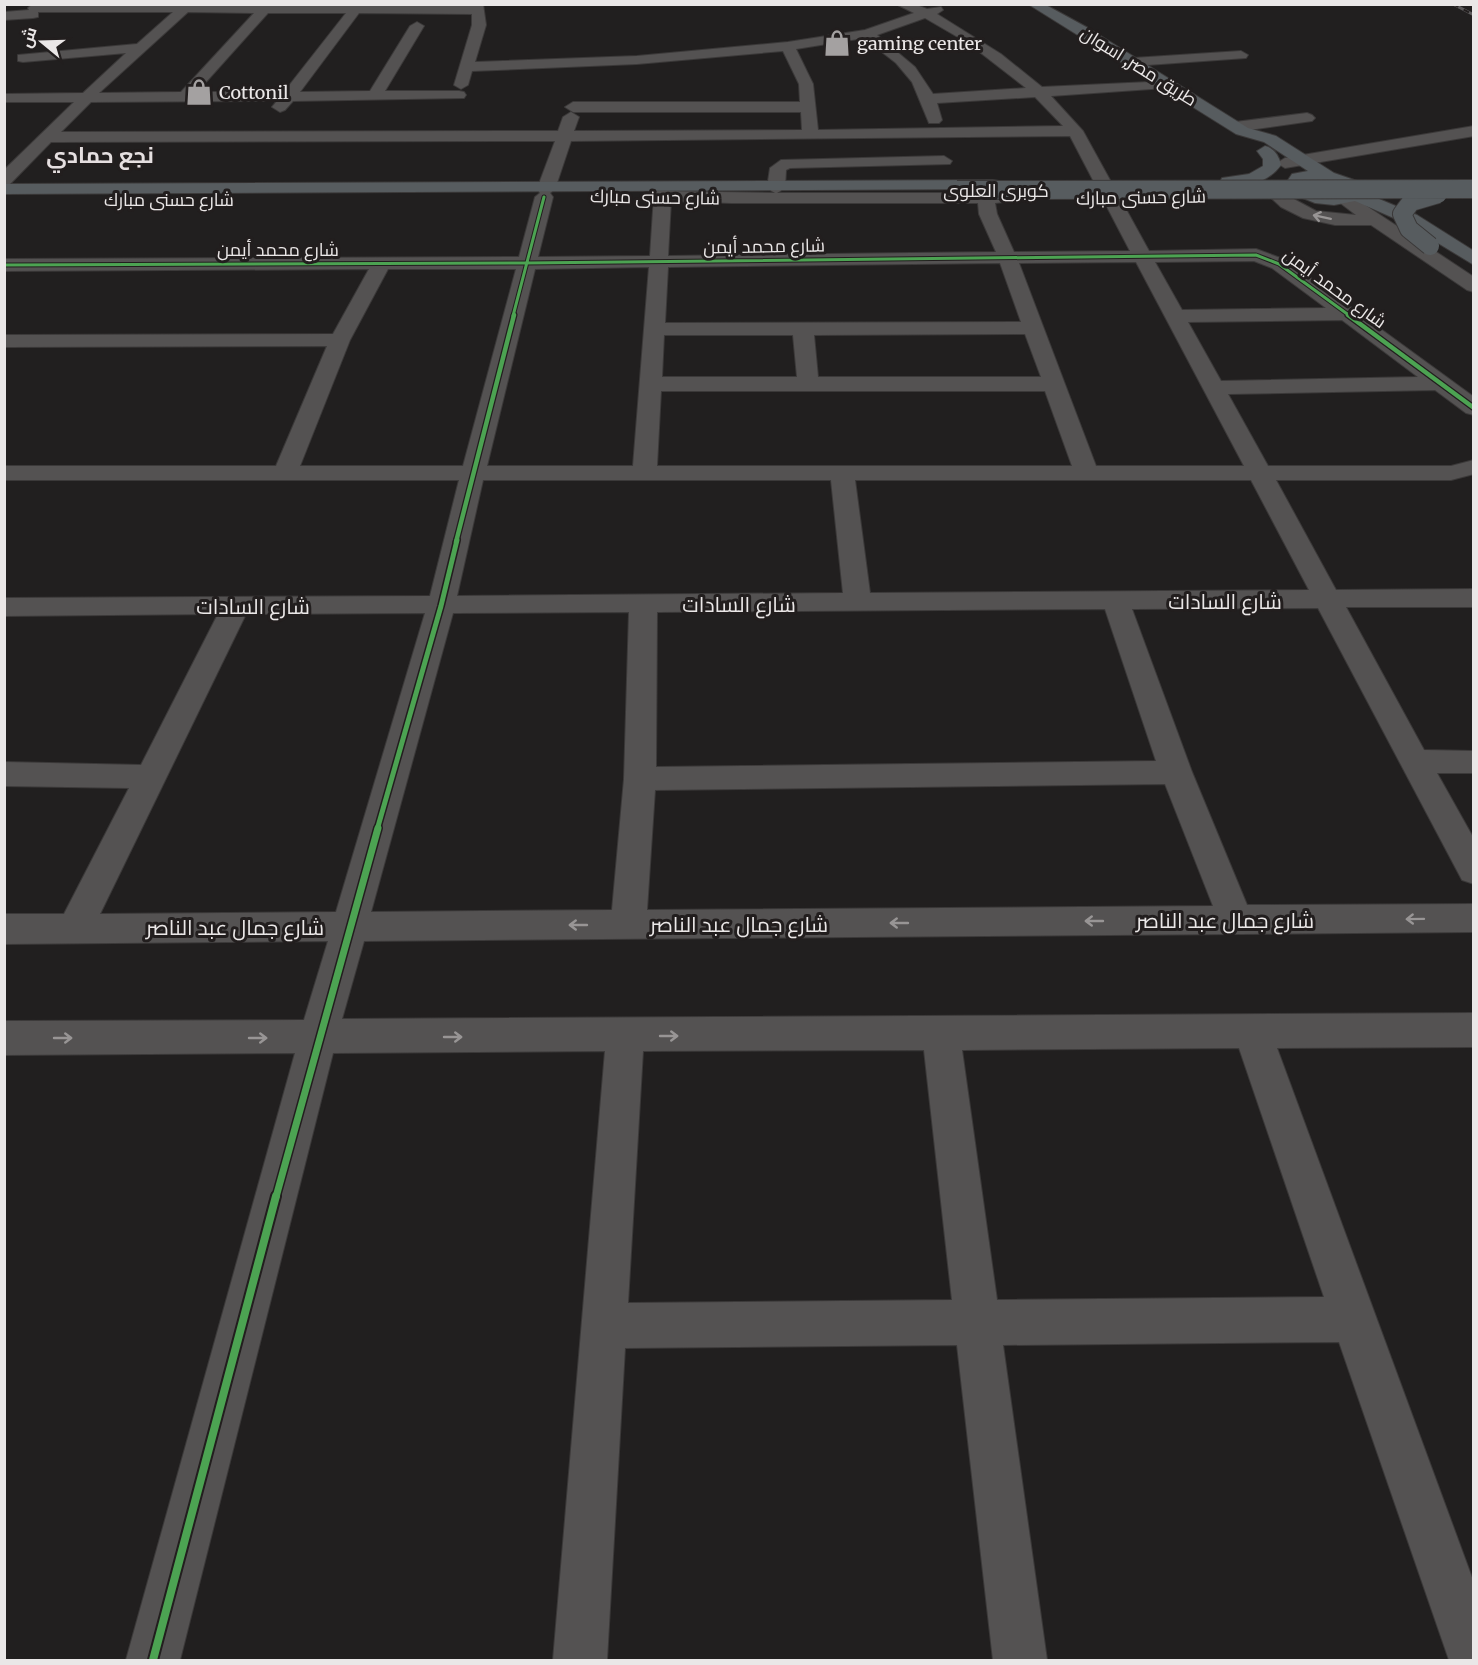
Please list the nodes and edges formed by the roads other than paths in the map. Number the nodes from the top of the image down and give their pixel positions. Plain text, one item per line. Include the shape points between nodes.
1 (902, 4) edge
2 (953, 4) edge
3 (1034, 4) edge
4 (188, 6) edge
5 (358, 7) edge
6 (116, 8) junction
7 (265, 8) junction
8 (34, 13) edge
9 (928, 13) junction
10 (4, 16) edge
11 (475, 16) edge
12 (99, 21) dead end
13 (272, 26) dead end
14 (337, 26) junction
15 (364, 26) dead end
16 (396, 26) dead end
17 (249, 27) junction
18 (867, 34) junction
19 (75, 41) dead end
20 (788, 46) junction
21 (140, 48) junction
22 (58, 55) junction
23 (1241, 55) dead end
24 (24, 58) dead end
25 (1133, 62) junction
26 (465, 67) junction
27 (1166, 84) junction
28 (1042, 93) junction
29 (290, 94) junction
30 (187, 95) junction
31 (375, 95) junction
32 (88, 96) junction
33 (4, 98) edge
34 (929, 99) junction
35 (692, 101) junction
36 (809, 107) junction
37 (1307, 118) dead end
38 (1238, 129) junction
39 (1075, 131) junction
40 (1473, 131) edge
41 (937, 133) junction
42 (810, 134) junction
43 (566, 135) junction
44 (692, 136) junction
45 (49, 137) junction
46 (257, 137) junction
47 (1265, 151) junction
48 (944, 161) junction
49 (867, 162) junction
50 (1372, 165) dead end
51 (1304, 171) junction
52 (4, 180) edge
53 (1228, 182) junction
54 (1473, 182) edge
55 (872, 187) junction
56 (776, 188) junction
57 (954, 188) junction
58 (4, 189) edge
59 (1107, 191) junction
60 (1473, 191) edge
61 (545, 193) junction
62 (1351, 193) junction
63 (663, 195) junction
64 (1277, 195) junction
65 (1306, 195) junction
66 (986, 198) junction
67 (4, 200) edge
68 (1373, 220) junction
69 (1145, 256) junction
70 (1008, 259) junction
71 (1473, 259) edge
72 (660, 262) junction
73 (525, 263) junction
74 (4, 264) edge
75 (381, 264) junction
76 (1473, 273) edge
77 (1473, 286) edge
78 (1346, 314) junction
79 (1177, 316) junction
80 (1035, 328) junction
81 (655, 329) junction
82 (803, 330) junction
83 (340, 340) junction
84 (4, 341) edge
85 (651, 384) junction
86 (808, 384) junction
87 (1054, 384) junction
88 (1440, 384) junction
89 (1215, 388) junction
90 (1473, 408) edge
91 (1473, 467) edge
92 (473, 472) junction
93 (645, 472) junction
94 (4, 473) edge
95 (285, 473) junction
96 (1259, 473) junction
97 (842, 474) junction
98 (1087, 474) junction
99 (1473, 598) edge
100 (1327, 600) junction
101 (1116, 602) junction
102 (858, 603) junction
103 (643, 604) junction
104 (236, 606) junction
105 (441, 606) junction
106 (4, 607) edge
107 (1414, 762) junction
108 (1473, 762) edge
109 (1176, 772) junction
110 (4, 774) edge
111 (150, 777) junction
112 (640, 779) junction
113 (1473, 872) edge
114 (1473, 918) edge
115 (1236, 920) junction
116 (628, 925) junction
117 (350, 927) junction
118 (75, 928) junction
119 (4, 929) edge
120 (1473, 1030) edge
121 (1252, 1032) junction
122 (941, 1034) junction
123 (626, 1036) junction
124 (4, 1038) edge
125 (318, 1038) junction
126 (1352, 1319) junction
127 (979, 1322) junction
128 (603, 1326) junction
129 (1473, 1657) edge
130 (153, 1660) edge
131 (580, 1660) edge
132 (1020, 1660) edge

1 - 9 street
2 - 9 street
3 - 25 main road, طريق مصر, اسوان
4 - 6 street
4 - 7 street
4 - 21 street
5 - 7 street
5 - 11 street
5 - 14 street
6 - 8 street
6 - 12 street
7 - 17 street
8 - 10 street
9 - 18 street
9 - 28 street
11 - 26 street
13 - 17 street
14 - 15 street
14 - 29 street
16 - 31 street via 422,26
17 - 30 street
18 - 20 street
18 - 34 street via 912,71
19 - 22 street
20 - 26 street via 693,62 584,68
20 - 36 street via 806,84
21 - 22 street
21 - 32 street
22 - 24 street
23 - 25 street
25 - 27 main road, طريق مصر, اسوان
26 - 31 street via 457,100
27 - 28 street
27 - 38 main road, طريق مصر, اسوان
28 - 34 street
28 - 39 street
29 - 30 street
29 - 31 street
29 - 46 street
30 - 32 street
32 - 33 street via 21,92
32 - 45 street
34 - 41 street
35 - 36 street
35 - 43 street via 575,101
35 - 44 street
36 - 42 street
37 - 38 street
38 - 47 main road, طريق مصر, اسوان
38 - 51 main road, طريق مصر, اسوان via 1269,139
39 - 41 street
39 - 59 street
40 - 51 street
41 - 42 street
41 - 48 street
42 - 44 street
43 - 44 street
43 - 46 street via 442,131
43 - 61 street
45 - 46 street
45 - 52 street
47 - 51 main road, طريق مصر, اسوان
47 - 53 main road via 1273,165 1268,171
48 - 49 street
48 - 57 street
49 - 55 street
49 - 56 street via 783,164 778,168
50 - 51 street
51 - 53 main road, شارع حسنى مبارك
51 - 62 main road
51 - 65 main road via 1295,189
53 - 59 main road, شارع حسنى مبارك
54 - 62 main road
55 - 56 main road, شارع حسنى مبارك
55 - 57 main road, شارع حسنى مبارك
56 - 61 main road, شارع حسنى مبارك
57 - 59 main road, شارع حسنى مبارك
57 - 60 main road, كوبرى العلوى, bridge
57 - 63 main road, كوبرى العلوى
58 - 61 main road, شارع حسنى مبارك
59 - 64 street, شارع حسنى مبارك
59 - 66 street, شارع حسنى مبارك
59 - 69 street
60 - 62 street
60 - 76 main road, bridge via 1428,196 1406,205 1400,212 1406,228
61 - 63 main road, شارع حسنى مبارك
61 - 67 main road, شارع حسنى مبارك
61 - 73 street
62 - 65 main road via 1329,200
62 - 68 street
62 - 71 main road via 1411,219
63 - 66 street, شارع حسنى مبارك
63 - 72 street
64 - 65 street, شارع حسنى مبارك
68 -> 64 street via 1314,216
66 - 70 street via 988,214
68 - 77 street
69 - 70 street, شارع محمد أيمن
69 - 78 street, شارع محمد أيمن via 1265,256
69 - 79 street
70 - 72 street, شارع محمد أيمن
70 - 80 street
72 - 73 street, شارع محمد أيمن
72 - 81 street
73 - 75 street, شارع محمد أيمن
73 - 92 street
74 - 75 street, شارع محمد أيمن
75 - 83 street
78 - 79 street
78 - 88 street, شارع محمد أيمن
79 - 89 street
80 - 82 street
80 - 87 street
81 - 82 street
81 - 85 street
82 - 86 street
83 - 84 street
83 - 95 street
85 - 86 street
85 - 93 street
86 - 87 street
87 - 98 street
88 - 89 street
88 - 90 street, شارع محمد أيمن
89 - 96 street
91 - 96 street via 1451,473
92 - 93 street
92 - 95 street
92 - 105 street
93 - 97 street
94 - 95 street
96 - 98 street
96 - 100 street
97 - 98 street
97 - 102 street
99 - 100 street, شارع السادات
100 - 101 street, شارع السادات
100 - 107 street
101 - 102 street, شارع السادات
101 - 109 street
102 - 103 street, شارع السادات
103 - 105 street, شارع السادات
103 - 112 street
104 - 105 street, شارع السادات
104 - 106 street, شارع السادات
104 - 111 street
105 - 117 street
107 - 108 street
107 - 113 street
109 - 112 street
109 - 115 street
110 - 111 street
111 - 118 street
112 - 116 street
114 -> 115 street, شارع جمال عبد الناصر
115 -> 116 street, شارع جمال عبد الناصر
116 -> 117 street, شارع جمال عبد الناصر
117 - 118 street, شارع جمال عبد الناصر
117 - 125 street
118 - 119 street, شارع جمال عبد الناصر
120 - 121 street
121 - 122 street
121 - 126 street
123 -> 122 street
122 - 127 street
125 -> 123 street
123 - 128 street
124 -> 125 street
125 - 130 street
126 - 127 street
126 - 129 street
127 - 128 street
127 - 132 street
128 - 131 street

